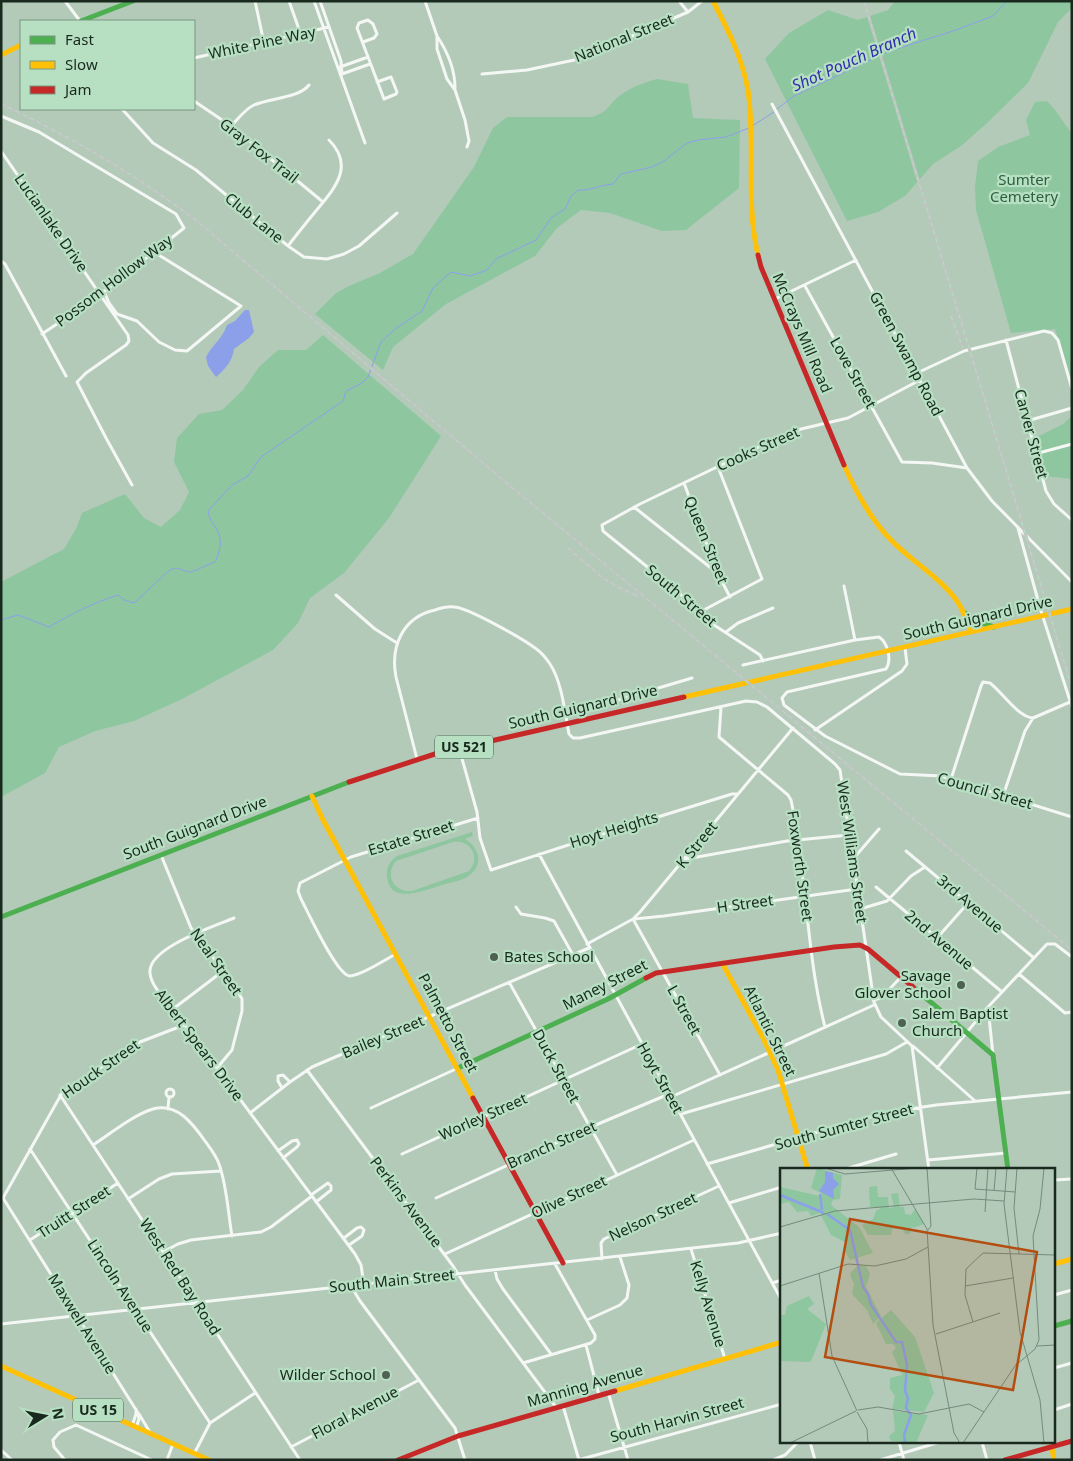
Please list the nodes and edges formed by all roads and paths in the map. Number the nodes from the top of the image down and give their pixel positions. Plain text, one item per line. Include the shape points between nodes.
1 (65, 1) edge
2 (133, 1) edge
3 (256, 1) edge
4 (289, 1) edge
5 (314, 1) edge
6 (320, 1) edge
7 (425, 1) edge
8 (678, 1) edge
9 (702, 1) edge
10 (712, 1) edge
11 (688, 12) junction
12 (80, 20) edge
13 (84, 20) edge
14 (329, 27) junction
15 (324, 30) junction
16 (301, 35) junction
17 (436, 36) junction
18 (362, 42) junction
19 (264, 43) junction
20 (20, 46) edge
21 (1, 55) edge
22 (368, 57) junction
23 (195, 58) edge
24 (370, 64) junction
25 (340, 67) junction
26 (342, 74) junction
27 (482, 74) dead end
28 (377, 82) junction
29 (310, 85) dead end
30 (455, 90) junction
31 (195, 102) edge
32 (772, 104) dead end
33 (123, 110) edge
34 (1, 116) edge
35 (231, 126) junction
36 (329, 140) dead end
37 (365, 143) dead end
38 (467, 147) dead end
39 (1, 151) edge
40 (323, 202) junction
41 (397, 213) dead end
42 (288, 246) junction
43 (154, 252) junction
44 (856, 260) junction
45 (1, 261) edge
46 (805, 286) junction
47 (104, 291) junction
48 (100, 295) junction
49 (775, 299) junction
50 (42, 334) junction
51 (1006, 340) junction
52 (917, 373) junction
53 (66, 376) dead end
54 (920, 380) junction
55 (1072, 388) edge
56 (871, 406) junction
57 (1072, 408) edge
58 (1027, 421) junction
59 (827, 424) junction
60 (1072, 444) edge
61 (1035, 454) junction
62 (718, 467) junction
63 (967, 468) junction
64 (684, 483) junction
65 (132, 485) dead end
66 (634, 507) junction
67 (1072, 520) edge
68 (601, 528) joint
69 (1018, 528) junction
70 (717, 572) junction
71 (1072, 582) edge
72 (844, 586) dead end
73 (336, 595) dead end
74 (730, 597) junction
75 (773, 608) dead end
76 (1072, 609) edge
77 (700, 612) junction
78 (964, 612) junction
79 (1043, 616) junction
80 (994, 627) junction
81 (726, 632) junction
82 (971, 632) junction
83 (855, 640) junction
84 (397, 643) junction
85 (905, 648) junction
86 (888, 652) junction
87 (763, 661) junction
88 (743, 665) dead end
89 (692, 678) dead end
90 (1070, 702) junction
91 (721, 707) junction
92 (1072, 707) edge
93 (564, 708) junction
94 (1033, 718) junction
95 (567, 724) junction
96 (793, 728) junction
97 (815, 730) junction
98 (459, 748) junction
99 (418, 759) junction
100 (758, 770) junction
101 (951, 779) junction
102 (738, 794) junction
103 (312, 796) junction
104 (1004, 796) junction
105 (1072, 817) edge
106 (478, 818) junction
107 (879, 829) dead end
108 (850, 835) junction
109 (797, 840) junction
110 (906, 851) dead end
111 (539, 854) junction
112 (161, 855) junction
113 (686, 859) junction
114 (853, 859) junction
115 (345, 860) junction
116 (925, 867) junction
117 (876, 887) dead end
118 (857, 889) junction
119 (804, 896) junction
120 (890, 899) junction
121 (968, 904) junction
122 (516, 907) dead end
123 (860, 909) junction
124 (1, 917) edge
125 (234, 918) dead end
126 (633, 919) junction
127 (195, 934) junction
128 (937, 938) junction
129 (588, 946) junction
130 (866, 948) junction
131 (811, 950) junction
132 (396, 954) junction
133 (573, 955) junction
134 (1072, 957) edge
135 (1034, 958) junction
136 (722, 963) junction
137 (222, 971) junction
138 (662, 971) junction
139 (1019, 974) junction
140 (901, 977) junction
141 (509, 982) junction
142 (1002, 992) junction
143 (615, 995) junction
144 (874, 1002) junction
145 (988, 1007) junction
146 (172, 1009) junction
147 (1072, 1012) edge
148 (430, 1016) junction
149 (184, 1025) junction
150 (825, 1027) junction
151 (537, 1032) junction
152 (966, 1033) junction
153 (907, 1042) junction
154 (642, 1044) junction
155 (912, 1046) junction
156 (770, 1052) junction
157 (993, 1055) junction
158 (217, 1068) junction
159 (458, 1068) junction
160 (937, 1068) junction
161 (307, 1070) junction
162 (720, 1075) junction
163 (564, 1081) junction
164 (290, 1082) junction
165 (783, 1084) junction
166 (282, 1088) junction
167 (1072, 1092) edge
168 (60, 1095) junction
169 (670, 1096) junction
170 (169, 1097) dead end
171 (1000, 1098) junction
172 (974, 1101) junction
173 (920, 1107) junction
174 (371, 1108) dead end
175 (168, 1109) junction
176 (250, 1113) junction
177 (680, 1114) junction
178 (484, 1116) junction
179 (591, 1127) junction
180 (798, 1138) junction
181 (694, 1140) junction
182 (93, 1145) junction
183 (30, 1149) junction
184 (278, 1151) junction
185 (1006, 1153) junction
186 (402, 1154) dead end
187 (896, 1154) dead end
188 (283, 1158) junction
189 (928, 1160) junction
190 (510, 1164) junction
191 (707, 1164) junction
192 (807, 1168) edge
193 (849, 1168) edge
194 (929, 1168) edge
195 (1008, 1168) edge
196 (221, 1171) junction
197 (617, 1175) junction
198 (1072, 1178) edge
199 (1056, 1180) edge
200 (118, 1183) junction
201 (720, 1186) junction
202 (780, 1188) edge
203 (312, 1195) junction
204 (436, 1198) dead end
205 (128, 1199) junction
206 (316, 1202) junction
207 (729, 1203) junction
208 (536, 1212) junction
209 (72, 1213) junction
210 (780, 1234) edge
211 (232, 1236) junction
212 (344, 1238) junction
213 (30, 1240) junction
214 (750, 1241) junction
215 (349, 1245) junction
216 (691, 1249) junction
217 (163, 1252) junction
218 (445, 1254) junction
219 (620, 1257) junction
220 (602, 1258) junction
221 (1072, 1259) edge
222 (563, 1263) junction
223 (1056, 1263) edge
224 (555, 1264) junction
225 (495, 1270) junction
226 (458, 1274) junction
227 (780, 1281) edge
228 (772, 1283) junction
229 (364, 1285) junction
230 (351, 1286) junction
231 (1072, 1290) edge
232 (1056, 1294) edge
233 (780, 1297) edge
234 (196, 1303) junction
235 (135, 1310) junction
236 (77, 1316) junction
237 (587, 1320) junction
238 (1072, 1321) edge
239 (1, 1324) edge
240 (1056, 1325) edge
241 (780, 1343) edge
242 (586, 1344) junction
243 (551, 1354) junction
244 (725, 1359) junction
245 (522, 1363) junction
246 (1072, 1363) edge
247 (1, 1366) edge
248 (1056, 1367) edge
249 (419, 1380) junction
250 (255, 1392) junction
251 (608, 1392) junction
252 (599, 1395) junction
253 (1072, 1404) edge
254 (563, 1405) junction
255 (780, 1405) edge
256 (556, 1407) junction
257 (136, 1408) junction
258 (1056, 1409) edge
259 (138, 1413) junction
260 (210, 1423) junction
261 (134, 1427) junction
262 (151, 1435) junction
263 (458, 1436) junction
264 (1072, 1441) edge
265 (1056, 1443) edge
266 (173, 1444) junction
267 (796, 1444) edge
268 (811, 1444) edge
269 (900, 1444) edge
270 (933, 1444) edge
271 (983, 1444) edge
272 (1051, 1444) edge
273 (291, 1447) junction
274 (624, 1447) junction
275 (1, 1450) edge
276 (902, 1453) junction
277 (194, 1454) junction
278 (12, 1460) edge
279 (65, 1460) edge
280 (152, 1460) edge
281 (166, 1460) edge
282 (199, 1460) edge
283 (209, 1460) edge
284 (300, 1460) edge
285 (398, 1460) edge
286 (465, 1460) edge
287 (579, 1460) edge
288 (628, 1460) edge
289 (774, 1460) edge
290 (816, 1460) edge
291 (880, 1460) edge
292 (904, 1460) edge
293 (987, 1460) edge
294 (1006, 1460) edge
295 (1054, 1460) edge

1 - 12 street
2 - 13 main road
3 - 19 street
4 - 16 street
5 - 15 street
6 - 14 street
7 - 17 street
8 - 11 street
9 - 11 street, National Street
10 - 49 main road, McCrays Mill Road via 742,61 748,91 753,232 761,267
11 - 27 street, National Street via 579,59 528,70
14 - 15 street, White Pine Way
14 - 25 street
15 - 16 street, White Pine Way
15 - 25 street
16 - 19 street, White Pine Way
17 - 30 street via 437,49
17 - 30 street via 444,47 455,77
18 - 18 street via 357,28 359,23 368,20 377,34
18 - 22 street
19 - 23 street, White Pine Way
20 - 21 main road
22 - 24 street
22 - 25 street
24 - 26 street
24 - 28 street
25 - 26 street
26 - 37 street
28 - 28 street via 391,77 396,94 384,99
29 - 35 street via 302,92 261,102
30 - 38 street via 466,120
31 - 35 street, Gray Fox Trail
32 - 44 street, Green Swamp Road
33 - 42 street, Club Lane via 153,143 196,170
34 - 43 street, Possom Hollow Way via 39,132 176,214 184,228
35 - 40 street, Gray Fox Trail
36 - 40 street via 339,154 340,173 336,187
39 - 48 street, Lucianlake Drive
40 - 42 street
41 - 42 street, Club Lane via 359,246 334,258 304,257
43 - 47 street, Possom Hollow Way
43 - 47 street via 241,306 187,351 174,350 159,342 137,321 117,314
44 - 46 street
44 - 52 street, Green Swamp Road
45 - 50 street
46 - 49 street
46 - 56 street, Love Street
47 - 48 street, Possom Hollow Way
48 - 50 street, Possom Hollow Way
48 - 65 street, Lucianlake Drive via 129,341 80,377 77,385
49 - 59 main road, McCrays Mill Road
50 - 53 street
51 - 52 street via 964,351
51 - 55 street via 1040,332 1052,333 1058,340
51 - 58 street, Carver Street
52 - 54 street, Green Swamp Road
54 - 56 street, Cooks Street
54 - 63 street, Green Swamp Road
56 - 59 street, Cooks Street
56 - 63 street, Love Street via 902,462
57 - 58 street
58 - 61 street, Carver Street
59 - 62 street, Cooks Street via 788,434
59 - 78 main road, McCrays Mill Road via 854,488 873,519 903,552 951,592
60 - 61 street
61 - 67 street, Carver Street via 1048,495
62 - 64 street, Cooks Street
62 - 74 street via 762,579
63 - 69 street, Green Swamp Road
64 - 66 street, Cooks Street
64 - 70 street, Queen Street
66 - 68 street, Cooks Street
66 - 70 street
68 - 77 street, South Street
69 - 71 street, Green Swamp Road
69 - 79 street
70 - 74 street, Queen Street
72 - 83 street
73 - 84 street
74 - 77 street
75 - 81 street
76 - 79 main road, South Guignard Drive / US 521
77 - 81 street, South Street
78 - 80 main road via 978,622
78 - 82 main road, McCrays Mill Road
79 - 80 main road, South Guignard Drive / US 521
79 - 90 street
80 - 82 main road, South Guignard Drive / US 521
81 - 87 street, South Street via 760,655
82 - 85 main road, South Guignard Drive / US 521
83 - 86 street via 879,637 885,642
83 - 87 street
84 - 93 street via 419,615 452,606 461,608 540,652 556,676
84 - 99 street via 393,664
85 - 86 main road, South Guignard Drive / US 521
85 - 97 street via 907,664 902,672
86 - 95 main road, South Guignard Drive / US 521
86 - 97 street, Council Street via 889,665 884,670 787,692 782,698 784,705
87 - 88 street
89 - 93 street via 625,698
90 - 92 street
90 - 94 street
91 - 95 street, West Williams Street via 580,738 571,736
91 - 96 street, West Williams Street via 757,702
91 - 100 street, Foxworth Street via 719,737
93 - 95 street
94 - 101 street via 1020,712 990,683 982,683
94 - 104 street via 1025,731
95 - 98 main road, South Guignard Drive / US 521
96 - 100 street, K Street
96 - 108 street, West Williams Street via 840,770
97 - 101 street, Council Street via 900,774 938,775
98 - 99 main road, South Guignard Drive / US 521
98 - 106 street
99 - 103 main road, South Guignard Drive / US 521 via 384,768
100 - 102 street, K Street
100 - 109 street, Foxworth Street via 789,798
101 - 104 street, Council Street
102 - 111 street, Hoyt Heights
102 - 113 street, K Street
103 - 112 main road, South Guignard Drive / US 521
103 - 115 main road, Palmetto Street
104 - 105 street, Council Street
106 - 111 street, Hoyt Heights via 479,833 491,870
106 - 115 street, Estate Street
107 - 114 street
108 - 109 street
108 - 114 street, West Williams Street
109 - 113 street
109 - 119 street, Foxworth Street
110 - 116 street, 3rd Avenue
111 - 129 street, Hoyt Street
112 - 124 main road, South Guignard Drive / US 521
112 - 127 street, Neal Street
113 - 126 street, K Street
114 - 118 street, West Williams Street
115 - 132 main road, Palmetto Street
115 - 132 street, Estate Street via 302,882 298,888 333,961 342,973 349,976
116 - 120 street via 911,876
116 - 121 street, 3rd Avenue
117 - 120 street, 2nd Avenue
118 - 119 street, H Street
118 - 123 street, West Williams Street
119 - 126 street, H Street
119 - 131 street, Foxworth Street
120 - 123 street
120 - 128 street, 2nd Avenue
121 - 128 street
121 - 135 street, 3rd Avenue
122 - 133 street via 521,914 554,921
123 - 130 street, West Williams Street
125 - 127 street, Albert Spears Drive
126 - 129 street, K Street
126 - 138 street, L Street
127 - 137 street, Neal Street
127 - 146 street, Albert Spears Drive via 164,951 150,969 153,983
128 - 142 street, 2nd Avenue
129 - 133 street, Bailey Street
129 - 143 street, Hoyt Street
130 - 131 main road, Maney Street via 853,945
130 - 140 main road
130 - 144 street, West Williams Street
131 - 136 main road, Maney Street
131 - 150 street, Foxworth Street
132 - 148 main road, Palmetto Street
133 - 141 street, Bailey Street
134 - 135 street via 1052,943 1046,944
135 - 139 street
136 - 138 main road, Maney Street
136 - 156 main road, Atlantic Street
137 - 146 street
137 - 158 street, Neal Street via 238,992 242,1008 232,1050
138 - 143 main road, Maney Street
138 - 162 street, L Street
139 - 142 street
139 - 147 street via 1065,1013
140 - 144 street, Branch Street
140 - 152 main road
141 - 148 street, Bailey Street
141 - 151 street, Duck Street
142 - 145 street
143 - 151 main road, Maney Street
143 - 154 street, Hoyt Street
144 - 150 street, Branch Street
144 - 153 street, West Williams Street via 881,1017
145 - 152 street
145 - 157 street
146 - 149 street, Albert Spears Drive
148 - 159 main road, Palmetto Street
148 - 161 street, Bailey Street
149 - 158 street, Albert Spears Drive
149 - 168 street, Houck Street via 140,1042
150 - 156 street, Branch Street
151 - 159 main road, Maney Street
151 - 163 street, Duck Street
152 - 157 main road
152 - 160 street
153 - 155 street, West Williams Street
153 - 165 street via 886,1054
154 - 163 street, Worley Street
154 - 169 street, Hoyt Street
155 - 160 street, West Williams Street
155 - 173 street
156 - 162 street, Branch Street
156 - 165 main road, Atlantic Street
157 - 171 main road
158 - 176 street, Albert Spears Drive
159 - 174 street, Maney Street
159 - 178 main road, Palmetto Street
160 - 172 street, West Williams Street
161 - 164 street, Bailey Street
161 - 218 street, Perkins Avenue
162 - 169 street, Branch Street
163 - 178 street, Worley Street
163 - 179 street, Duck Street
164 - 166 street, Bailey Street
164 - 166 street, Bailey Street via 283,1075 278,1076
165 - 177 street
165 - 180 main road, Atlantic Street
166 - 176 street, Bailey Street
167 - 171 street, South Sumter Street
168 - 182 street, West Red Bay Road
168 - 183 street, Houck Street
169 - 177 street, Hoyt Street
169 - 179 street, Branch Street
170 - 175 street
171 - 172 street, South Sumter Street
171 - 185 main road
172 - 173 street, South Sumter Street
173 - 180 street, South Sumter Street via 884,1113
173 - 189 street
175 - 182 street via 145,1112
175 - 196 street via 192,1123
176 - 184 street, Albert Spears Drive
177 - 181 street, Hoyt Street
178 - 186 street, Worley Street
178 - 190 main road, Palmetto Street
179 - 190 street, Branch Street
179 - 197 street, Duck Street
180 - 191 street, South Sumter Street
180 - 192 main road, Atlantic Street
181 - 191 street, Hoyt Street
181 - 197 street, Olive Street
182 - 200 street, West Red Bay Road
183 - 209 street, Lincoln Avenue
183 - 213 street, Houck Street via 3,1198
184 - 188 street, Albert Spears Drive
184 - 188 street via 297,1140 297,1147
185 - 189 street
185 - 195 main road
187 - 193 street
188 - 203 street, Albert Spears Drive
189 - 194 street
190 - 204 street, Branch Street
190 - 208 main road, Palmetto Street
191 - 201 street, Hoyt Street
196 - 205 street via 172,1174
196 - 211 street
197 - 208 street, Olive Street
198 - 199 street
200 - 205 street, West Red Bay Road
200 - 209 street, Truitt Street
201 - 207 street, Hoyt Street
201 - 220 street, Nelson Street via 604,1239 601,1243
202 - 207 street
203 - 206 street, Albert Spears Drive
203 - 206 street via 325,1184 331,1186 331,1190
203 - 211 street via 266,1230
205 - 217 street, West Red Bay Road
206 - 212 street, Albert Spears Drive
207 - 214 street, Hoyt Street
208 - 218 street, Olive Street
208 - 222 main road, Palmetto Street
209 - 213 street, Truitt Street
209 - 235 street, Lincoln Avenue
210 - 214 street, South Main Street
211 - 217 street via 182,1242
212 - 215 street, Albert Spears Drive
212 - 215 street via 357,1228 364,1230 362,1236
213 - 236 street, Maxwell Avenue
214 - 216 street, South Main Street
214 - 228 street, Hoyt Street
215 - 229 street, Albert Spears Drive via 361,1265
216 - 219 street, South Main Street
216 - 244 street, Kelly Avenue
217 - 234 street, West Red Bay Road
218 - 226 street, Perkins Avenue
219 - 220 street, South Main Street
219 - 237 street via 629,1285 628,1298
220 - 222 street, South Main Street
221 - 223 main road
222 - 224 street, South Main Street
224 - 225 street, South Main Street
224 - 237 street
225 - 226 street, South Main Street
225 - 243 street via 503,1289
226 - 229 street, South Main Street
226 - 245 street, Perkins Avenue
227 - 228 street
228 - 233 street, Hoyt Street
229 - 230 street, South Main Street
230 - 234 street, South Main Street
230 - 249 street
231 - 232 street
234 - 235 street, South Main Street
234 - 250 street, West Red Bay Road
235 - 236 street, South Main Street
235 - 260 street, Lincoln Avenue
236 - 239 street, South Main Street
236 - 257 street, Maxwell Avenue
237 - 242 street via 596,1340
238 - 240 main road
241 - 244 main road, Manning Avenue
242 - 243 street
242 - 252 street
243 - 245 street
244 - 251 main road, Manning Avenue
245 - 256 street, Perkins Avenue
246 - 248 street
247 - 261 main road, US 15
249 - 263 street
249 - 273 street, Floral Avenue
250 - 260 street
250 - 273 street, West Red Bay Road
251 - 252 main road, Manning Avenue
251 - 274 street
252 - 254 main road, Manning Avenue
253 - 258 street
254 - 256 main road, Manning Avenue
254 - 287 street
255 - 274 street, South Harvin Street
256 - 263 main road, Manning Avenue
257 - 259 street, Maxwell Avenue
257 - 261 street
259 - 261 street, Maxwell Avenue
259 - 262 street
260 - 277 street
261 - 262 main road, US 15
262 - 266 main road, US 15
263 - 285 main road, Manning Avenue
263 - 286 street
264 - 265 main road
266 - 277 main road, US 15
266 - 281 street
267 - 289 street
268 - 290 street
269 - 276 street
270 - 276 street
271 - 293 street
272 - 294 main road
272 - 295 main road
273 - 284 street, West Red Bay Road
274 - 287 street, South Harvin Street
274 - 288 street
275 - 278 street
276 - 291 street
276 - 292 street
277 - 282 main road, US 15
277 - 283 main road, US 15
279 - 280 street via 55,1449 54,1440 60,1432 76,1425

